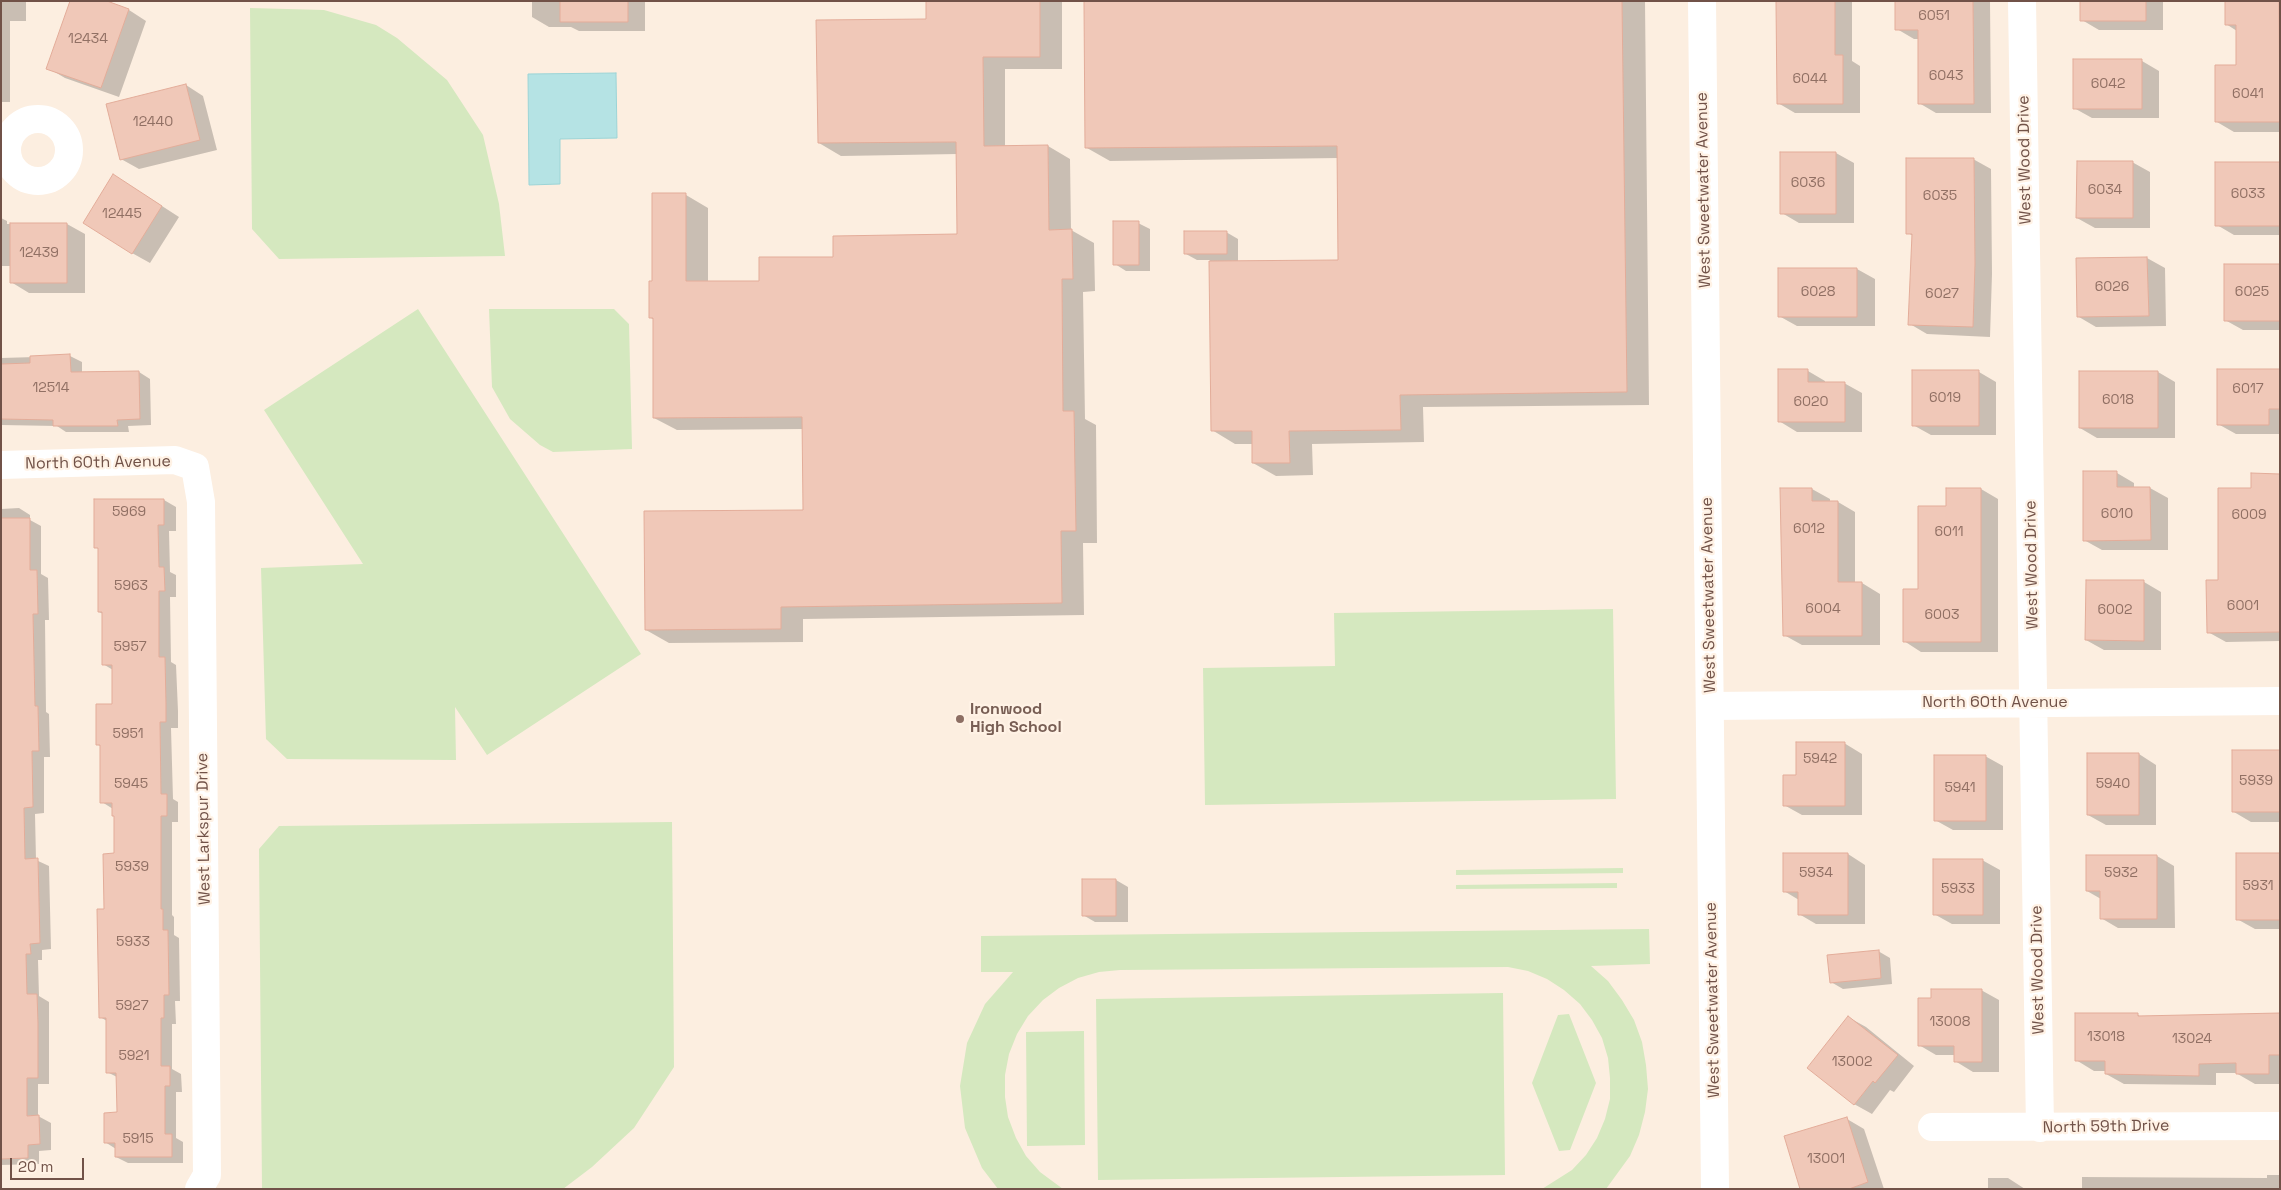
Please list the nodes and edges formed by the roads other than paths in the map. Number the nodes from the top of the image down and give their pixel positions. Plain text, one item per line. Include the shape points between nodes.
1 (1702, 1) edge
2 (2022, 1) edge
3 (1, 465) edge
4 (195, 467) joint
5 (2280, 701) edge
6 (2034, 703) junction
7 (1710, 706) junction
8 (2280, 1126) edge
9 (1932, 1127) dead end
10 (2040, 1128) junction
11 (199, 1189) edge
12 (1715, 1189) edge

1 - 7 street, West Sweetwater Avenue
2 - 6 street, West Wood Drive
3 - 4 street, North 60th Avenue via 175,460
4 - 11 street, West Larkspur Drive via 200,502 207,1175
5 - 6 street, North 60th Avenue
6 - 7 street, North 60th Avenue
6 - 10 street, West Wood Drive
7 - 12 street, West Sweetwater Avenue
8 - 10 street, North 59th Drive
9 - 10 street, North 59th Drive

